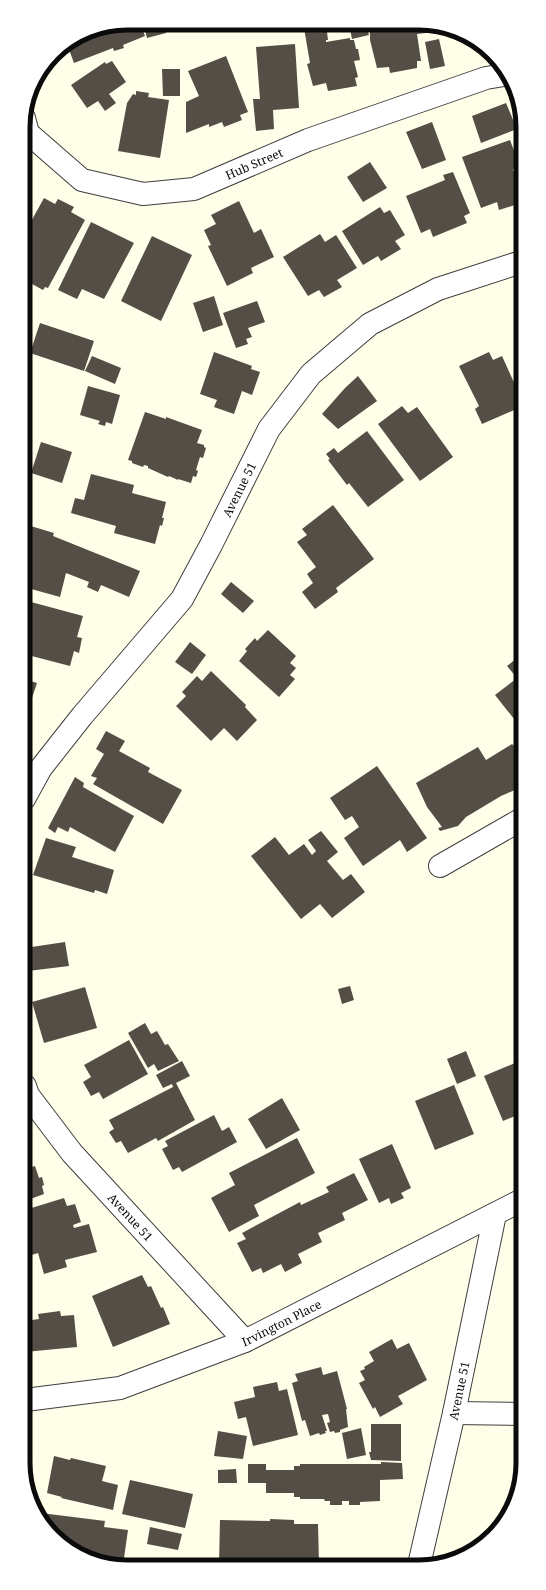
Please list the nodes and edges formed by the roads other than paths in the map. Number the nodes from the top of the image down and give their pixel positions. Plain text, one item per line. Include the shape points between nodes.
1 (501, 76) edge
2 (30, 135) edge
3 (516, 264) edge
4 (30, 788) edge
5 (516, 822) edge
6 (440, 866) dead end
7 (30, 1099) edge
8 (516, 1203) edge
9 (495, 1214) junction
10 (245, 1341) junction
11 (30, 1399) edge
12 (454, 1413) junction
13 (516, 1414) edge
14 (420, 1560) edge

1 - 2 street, Hub Street via 486,78 308,140 194,189 143,194 82,180
3 - 4 street, Avenue 51 via 438,289 370,324 311,374 269,429 182,599 82,716 41,768
5 - 6 street
7 - 10 street, Avenue 51 via 72,1153
8 - 9 street, Irvington Place
9 - 10 street, Irvington Place
9 - 12 street, Avenue 51
10 - 11 street, Irvington Place via 120,1388
12 - 13 street
12 - 14 street, Avenue 51

